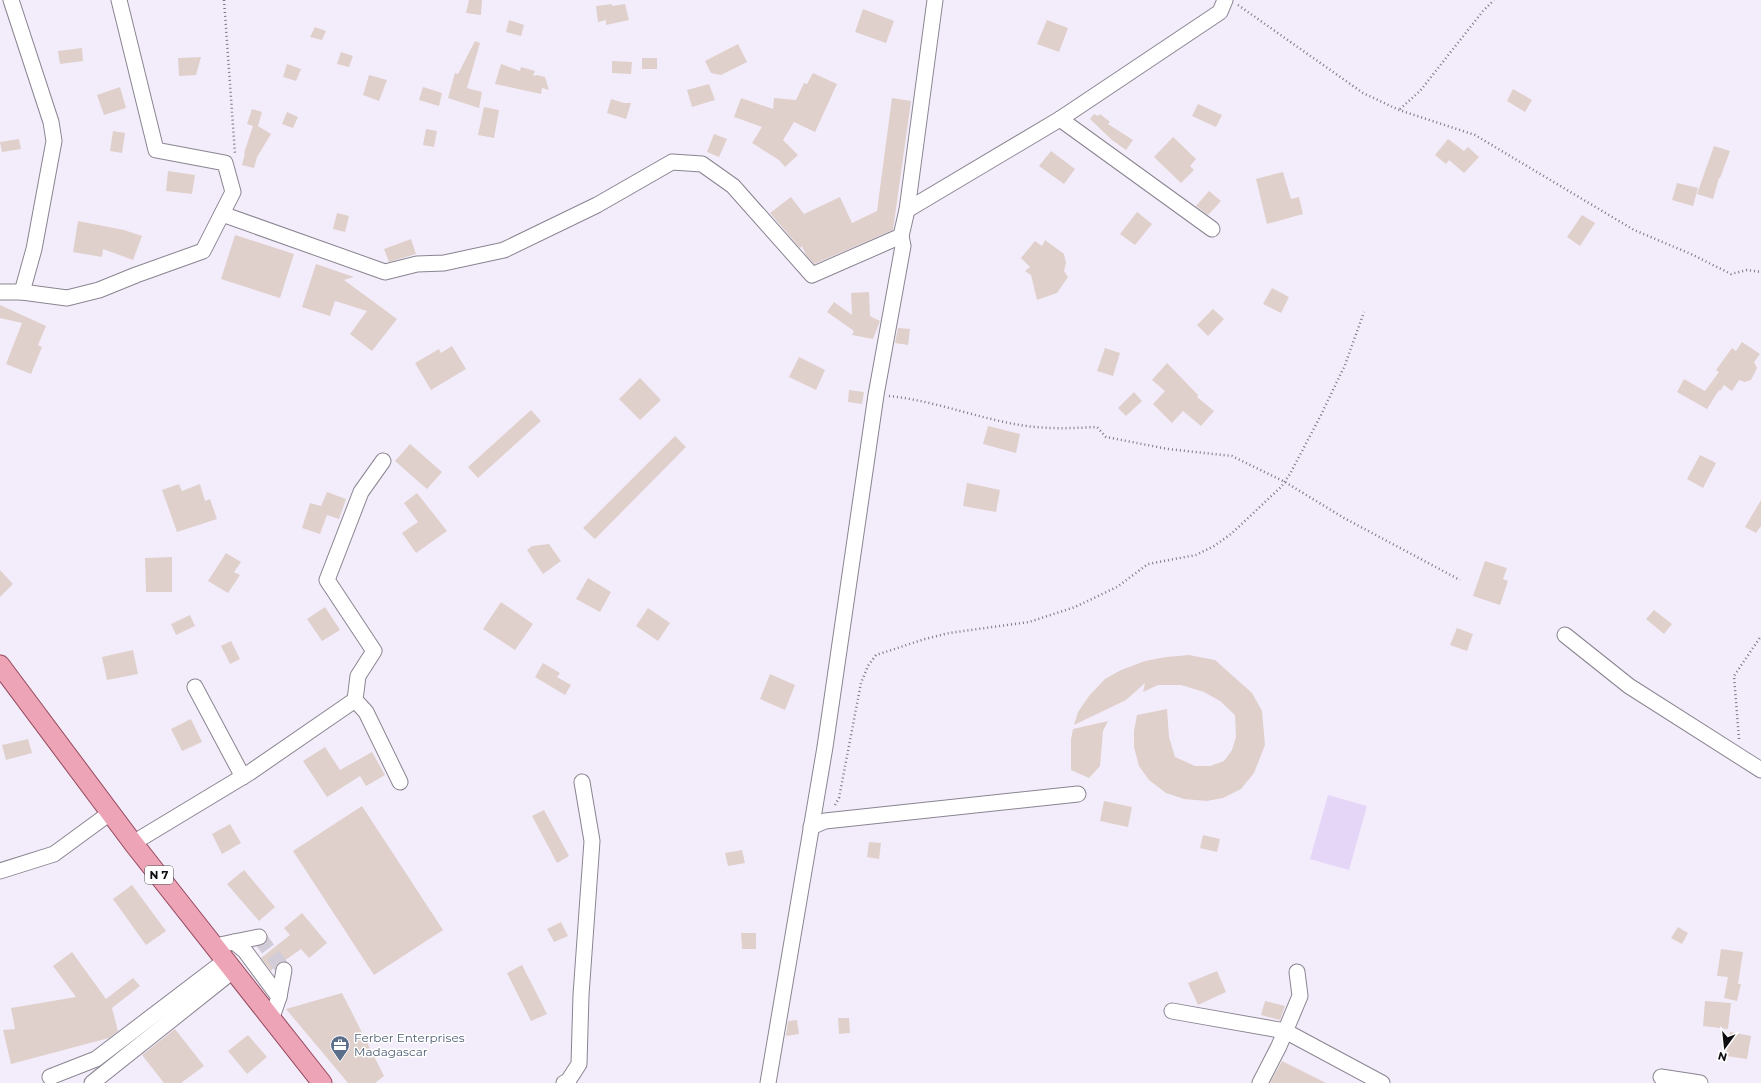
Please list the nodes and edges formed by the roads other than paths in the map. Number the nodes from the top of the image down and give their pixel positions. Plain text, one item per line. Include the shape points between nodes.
1 (11, 0) edge
2 (119, 0) edge
3 (935, 0) edge
4 (1222, 6) edge
5 (1060, 118) junction
6 (907, 210) junction
7 (222, 214) junction
8 (1212, 229) dead end
9 (901, 236) junction
10 (0, 292) edge
11 (22, 292) junction
12 (383, 461) dead end
13 (1565, 635) dead end
14 (0, 665) edge
15 (195, 687) dead end
16 (355, 700) junction
17 (1761, 770) edge
18 (243, 777) junction
19 (400, 782) dead end
20 (582, 782) dead end
21 (1078, 794) dead end
22 (110, 813) junction
23 (811, 827) junction
24 (133, 843) junction
25 (0, 871) edge
26 (259, 937) dead end
27 (234, 942) junction
28 (225, 959) junction
29 (284, 970) dead end
30 (1297, 972) dead end
31 (278, 997) junction
32 (1172, 1011) dead end
33 (272, 1017) junction
34 (1285, 1031) junction
35 (50, 1077) dead end
36 (1661, 1077) dead end
37 (92, 1083) edge
38 (322, 1083) edge
39 (564, 1083) edge
40 (768, 1083) edge
41 (1260, 1083) edge
42 (1382, 1083) edge
43 (1700, 1083) edge

1 - 11 street via 51,122 54,141 34,249
2 - 7 street via 156,150 225,163 233,192
3 - 6 street
4 - 5 street
5 - 6 street
5 - 8 street
6 - 9 street
7 - 9 street via 385,272 504,250 597,205 672,162 702,164 733,186 812,275
7 - 11 street via 203,251 99,290 67,298
9 - 23 street via 903,246 876,395
10 - 11 street
12 - 16 street via 361,492 327,580 374,651 358,676
13 - 17 street via 1629,686
14 - 22 main road, N 7
15 - 18 street
16 - 18 street
16 - 19 street via 366,712
18 - 24 street
20 - 39 street via 592,841 581,995 579,1064
21 - 23 street via 825,821
22 - 24 main road, N 7
22 - 25 street via 54,854
23 - 40 street
24 - 28 main road, N 7
26 - 27 street
27 - 28 street
27 - 31 street via 245,951
28 - 33 main road, N 7
28 - 35 street via 96,1059
28 - 37 street
29 - 31 street
30 - 34 street via 1300,996
31 - 33 street
32 - 34 street
33 - 38 main road, N 7
34 - 41 street
34 - 42 street
36 - 43 street

